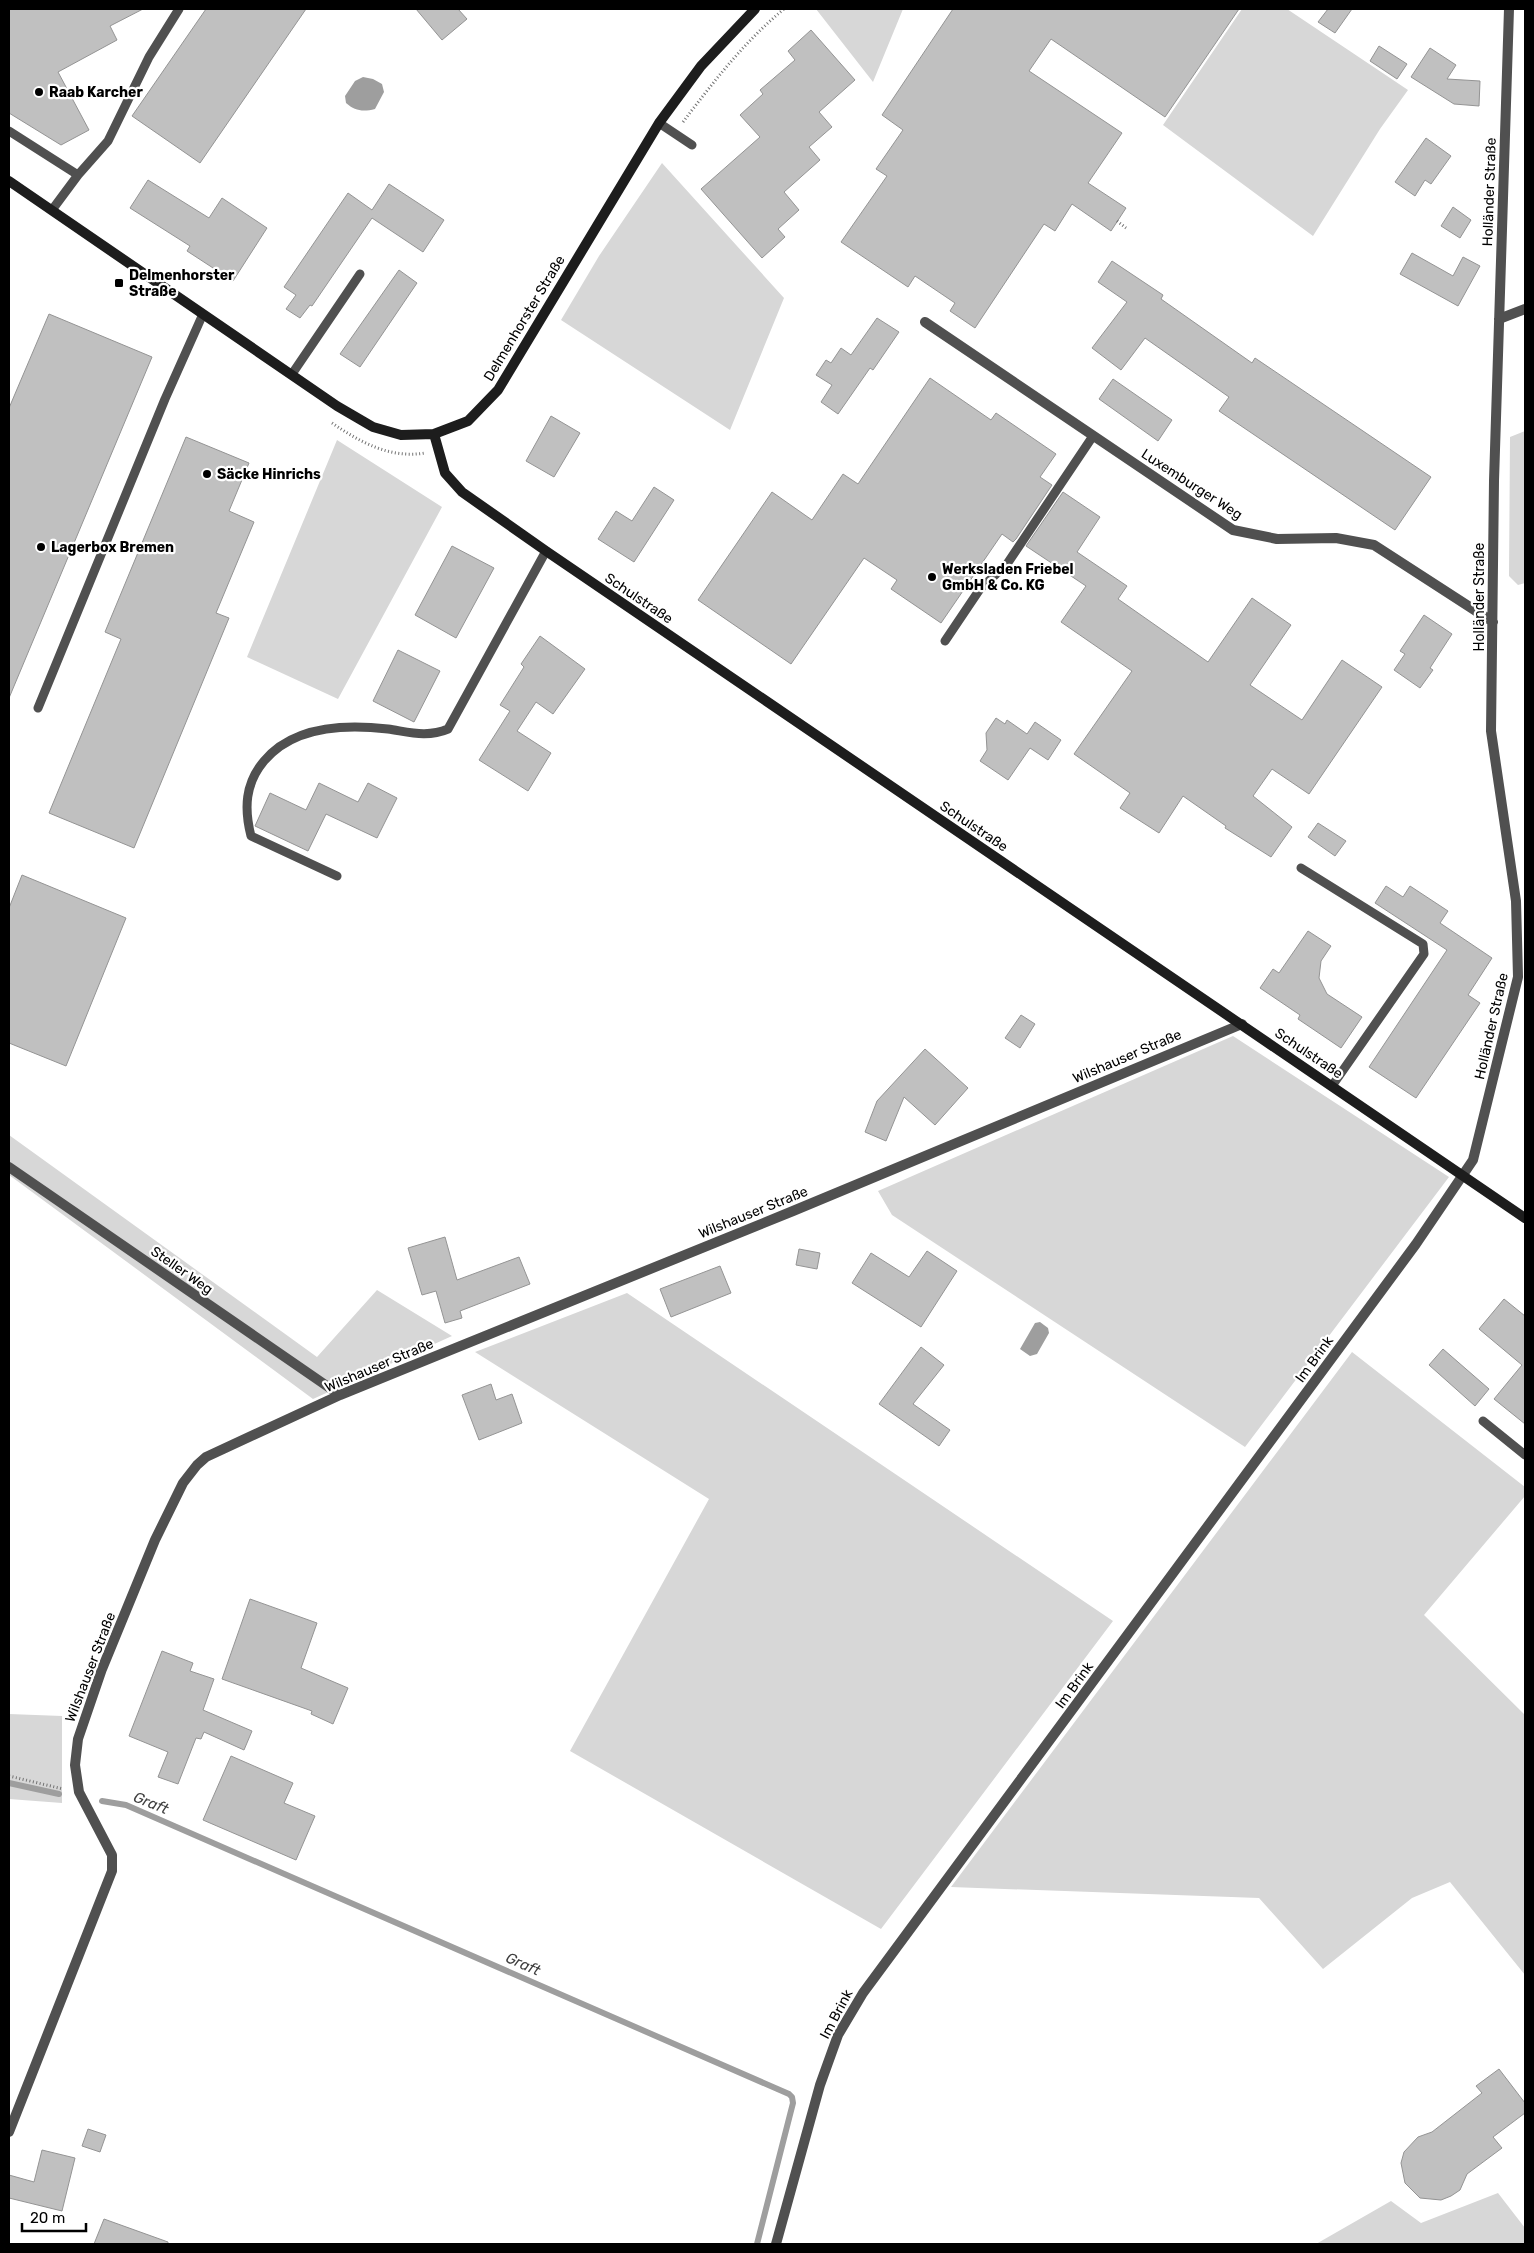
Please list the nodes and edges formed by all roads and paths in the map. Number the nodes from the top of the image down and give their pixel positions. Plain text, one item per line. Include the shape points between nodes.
1 (179, 9) edge
2 (755, 9) edge
3 (784, 9) edge
4 (1509, 9) edge
5 (658, 123) junction
6 (9, 131) edge
7 (674, 134) junction
8 (692, 145) dead end
9 (78, 175) junction
10 (9, 182) edge
11 (52, 210) junction
12 (1117, 222) dead end
13 (1126, 228) dead end
14 (360, 274) dead end
15 (1525, 308) edge
16 (203, 314) junction
17 (1499, 319) junction
18 (925, 322) dead end
19 (292, 374) junction
20 (434, 434) junction
21 (1093, 436) junction
22 (546, 551) junction
23 (1493, 622) junction
24 (946, 640) dead end
25 (38, 708) dead end
26 (1301, 868) dead end
27 (337, 876) dead end
28 (1242, 1024) junction
29 (1332, 1086) junction
30 (9, 1167) edge
31 (1462, 1176) junction
32 (1525, 1218) edge
33 (340, 1395) junction
34 (1483, 1421) dead end
35 (1525, 1455) edge
36 (9, 1776) edge
37 (78, 1792) junction
38 (9, 2132) edge
39 (776, 2244) edge

1 - 9 lane via 149,57 108,141
2 - 5 street, Delmenhorster Straße via 702,66
3 - 7 path via 718,75
4 - 17 street, Holländer Straße
5 - 7 lane
5 - 20 street, Delmenhorster Straße via 498,390 468,421
6 - 9 lane
7 - 8 lane
9 - 11 lane
10 - 11 street, Delmenhorster Straße
11 - 16 street, Delmenhorster Straße
12 - 13 path
14 - 19 lane
15 - 17 street
16 - 19 street, Delmenhorster Straße
16 - 25 lane
17 - 23 street, Holländer Straße
18 - 21 street, Luxemburger Weg
19 - 20 street, Delmenhorster Straße via 373,427 401,435
20 - 22 street, Schulstraße via 445,473 462,492
21 - 23 street, Luxemburger Weg via 1233,530 1277,539 1336,538 1374,545
21 - 24 lane via 1008,564 980,589
22 - 27 lane via 448,729 422,735 370,727 298,735 275,748 257,769 247,791 246,817 251,836
22 - 28 street, Schulstraße
23 - 31 street, Holländer Straße via 1491,731 1516,901 1518,977 1474,1160
26 - 29 lane via 1422,944 1424,949 1424,954
28 - 29 street, Schulstraße
28 - 33 street, Wilshauser Straße
29 - 31 street, Schulstraße
30 - 33 street, Steller Weg
31 - 32 street, Schulstraße
31 - 39 street, Im Brink via 1416,1244 863,1993 838,2035 826,2068
33 - 37 street, Wilshauser Straße via 206,1457 183,1483 117,1632 81,1727 75,1765
34 - 35 lane
36 - 37 path
37 - 38 street, Wilshauser Straße via 112,1855 112,1871

